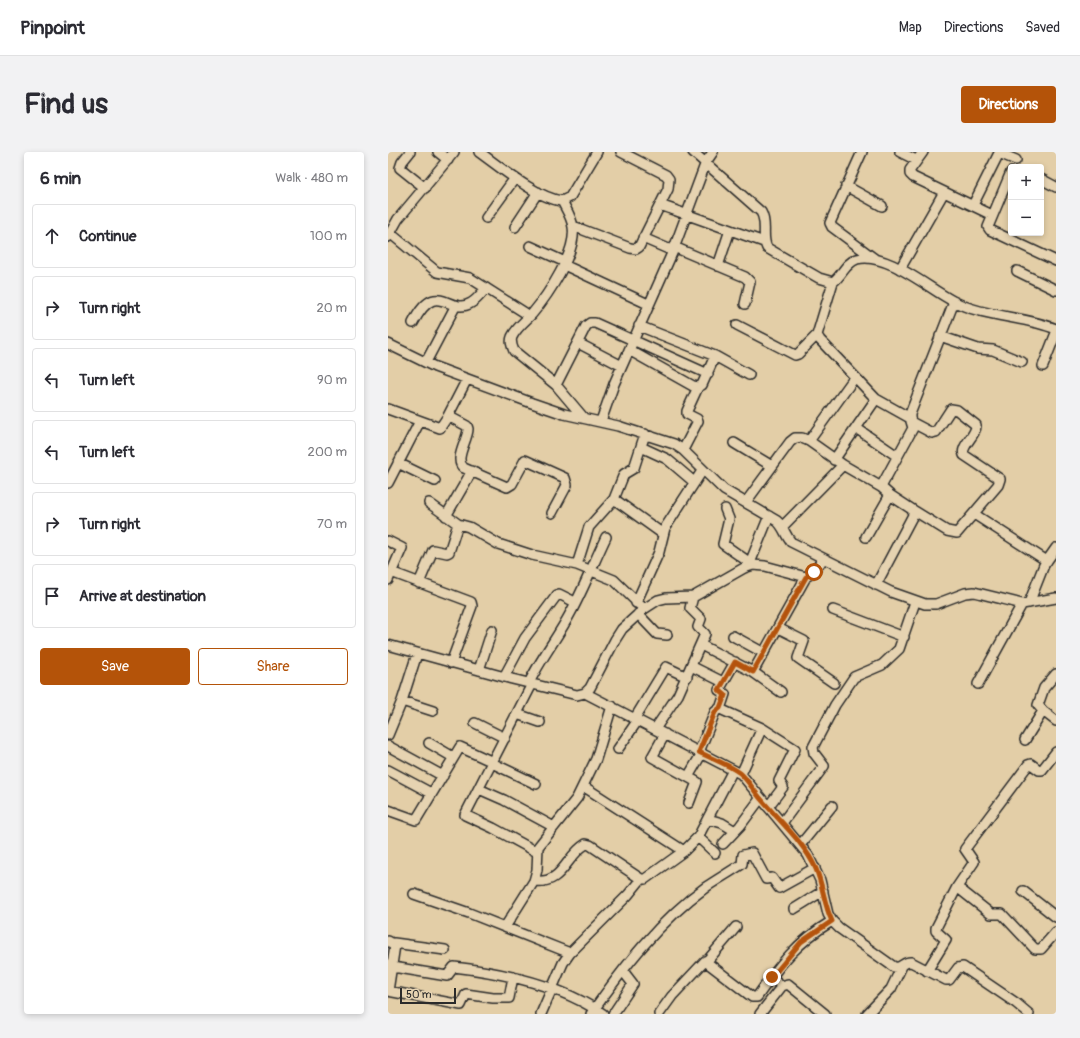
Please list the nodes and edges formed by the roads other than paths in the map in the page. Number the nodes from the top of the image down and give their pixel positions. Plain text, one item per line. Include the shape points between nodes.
1 (410, 152) edge
2 (438, 152) edge
3 (454, 152) edge
4 (479, 152) edge
5 (597, 152) edge
6 (621, 152) edge
7 (693, 152) edge
8 (713, 152) edge
9 (862, 152) edge
10 (900, 152) edge
11 (923, 152) edge
12 (448, 160) junction
13 (916, 160) junction
14 (706, 162) junction
15 (1016, 163) edge
16 (515, 178) junction
17 (1044, 180) edge
18 (846, 186) junction
19 (1056, 187) edge
20 (425, 188) junction
21 (538, 192) junction
22 (944, 192) junction
23 (562, 201) junction
24 (660, 204) junction
25 (973, 205) junction
26 (882, 206) dead end
27 (686, 213) junction
28 (992, 215) junction
29 (486, 218) dead end
30 (573, 226) junction
31 (515, 227) dead end
32 (390, 230) edge
33 (730, 230) junction
34 (643, 238) junction
35 (764, 242) junction
36 (530, 246) dead end
37 (673, 249) junction
38 (876, 260) junction
39 (1056, 261) edge
40 (565, 264) junction
41 (718, 266) junction
42 (900, 269) junction
43 (1017, 271) dead end
44 (833, 282) junction
45 (486, 288) junction
46 (1056, 290) edge
47 (954, 302) junction
48 (648, 304) junction
49 (745, 304) dead end
50 (456, 305) junction
51 (530, 316) junction
52 (413, 323) dead end
53 (737, 325) dead end
54 (639, 326) junction
55 (1056, 329) edge
56 (1056, 333) edge
57 (817, 335) junction
58 (940, 336) junction
59 (578, 342) junction
60 (388, 344) edge
61 (631, 346) junction
62 (715, 356) junction
63 (426, 362) junction
64 (1022, 362) dead end
65 (622, 366) junction
66 (1043, 366) dead end
67 (708, 374) junction
68 (749, 375) dead end
69 (855, 378) junction
70 (467, 379) junction
71 (556, 385) junction
72 (698, 387) junction
73 (876, 399) junction
74 (388, 409) edge
75 (448, 416) junction
76 (583, 417) junction
77 (420, 421) junction
78 (602, 421) junction
79 (911, 421) junction
80 (856, 428) junction
81 (645, 434) junction
82 (809, 441) junction
83 (734, 443) dead end
84 (641, 446) junction
85 (683, 450) junction
86 (897, 456) junction
87 (834, 460) junction
88 (398, 463) junction
89 (772, 466) junction
90 (843, 466) junction
91 (702, 471) junction
92 (472, 472) junction
93 (435, 481) dead end
94 (694, 482) junction
95 (388, 483) edge
96 (881, 487) junction
97 (890, 495) junction
98 (614, 499) junction
99 (746, 502) junction
100 (429, 503) dead end
101 (724, 509) dead end
102 (913, 510) junction
103 (552, 513) dead end
104 (974, 514) junction
105 (446, 516) junction
106 (769, 516) junction
107 (458, 524) junction
108 (783, 526) junction
109 (663, 534) junction
110 (606, 537) dead end
111 (866, 537) dead end
112 (388, 541) edge
113 (1056, 548) edge
114 (823, 559) junction
115 (1047, 561) junction
116 (752, 564) junction
117 (577, 565) junction
118 (590, 570) junction
119 (390, 576) edge
120 (806, 577) junction
121 (420, 583) junction
122 (876, 585) junction
123 (693, 598) junction
124 (1056, 598) edge
125 (576, 602) junction
126 (915, 602) junction
127 (1026, 603) junction
128 (639, 608) junction
129 (833, 610) dead end
130 (778, 628) junction
131 (492, 630) dead end
132 (667, 635) dead end
133 (733, 636) dead end
134 (904, 637) junction
135 (388, 645) edge
136 (701, 645) junction
137 (764, 653) junction
138 (417, 654) junction
139 (735, 662) junction
140 (451, 663) junction
141 (691, 666) junction
142 (480, 670) junction
143 (753, 672) junction
144 (1056, 674) edge
145 (504, 677) junction
146 (687, 677) junction
147 (723, 682) junction
148 (834, 683) dead end
149 (531, 684) junction
150 (978, 684) dead end
151 (781, 692) dead end
152 (585, 693) junction
153 (402, 701) junction
154 (612, 706) junction
155 (720, 708) junction
156 (433, 711) dead end
157 (1043, 711) junction
158 (517, 714) junction
159 (636, 719) junction
160 (1056, 720) edge
161 (540, 722) dead end
162 (475, 723) dead end
163 (762, 728) junction
164 (656, 729) junction
165 (665, 734) junction
166 (388, 735) edge
167 (505, 738) junction
168 (1025, 740) dead end
169 (429, 743) dead end
170 (388, 746) edge
171 (618, 749) dead end
172 (700, 752) junction
173 (1056, 752) edge
174 (453, 757) junction
175 (492, 763) junction
176 (388, 770) edge
177 (737, 772) junction
178 (443, 776) junction
179 (688, 777) junction
180 (536, 784) dead end
181 (583, 786) junction
182 (479, 789) junction
183 (431, 793) junction
184 (760, 799) junction
185 (689, 803) dead end
186 (832, 806) dead end
187 (768, 807) junction
188 (388, 810) edge
189 (708, 819) junction
190 (782, 823) junction
191 (554, 827) junction
192 (735, 831) junction
193 (698, 837) junction
194 (723, 844) dead end
195 (801, 844) junction
196 (684, 851) junction
197 (537, 852) junction
198 (715, 853) dead end
199 (815, 868) junction
200 (641, 879) junction
201 (534, 881) junction
202 (957, 887) junction
203 (823, 891) junction
204 (1023, 891) dead end
205 (414, 894) dead end
206 (794, 909) dead end
207 (1056, 917) edge
208 (832, 921) junction
209 (505, 927) junction
210 (736, 927) dead end
211 (1056, 932) edge
212 (391, 942) edge
213 (445, 950) dead end
214 (570, 953) junction
215 (707, 961) junction
216 (902, 966) junction
217 (393, 967) junction
218 (927, 970) junction
219 (623, 971) junction
220 (512, 977) junction
221 (772, 977) junction
222 (782, 986) junction
223 (552, 988) junction
224 (461, 1004) junction
225 (593, 1011) edge
226 (460, 1014) edge
227 (542, 1014) edge
228 (603, 1014) edge
229 (613, 1014) edge
230 (659, 1014) edge
231 (760, 1014) edge
232 (825, 1014) edge
233 (867, 1014) edge
234 (1029, 1014) edge

1 - 20 street via 400,168
2 - 12 street
3 - 12 street
4 - 16 street
5 - 23 street via 570,197
6 - 24 street via 666,175 669,179 668,189
7 - 14 street
8 - 14 street
9 - 18 street
10 - 13 street
11 - 13 street
12 - 20 street
13 - 22 street via 910,174
14 - 27 street
14 - 35 street via 761,212 765,222
15 - 25 street via 999,153
15 - 28 street
16 - 21 street
16 - 29 street
17 - 19 street
18 - 26 street
18 - 38 street via 830,223
20 - 32 street
21 - 23 street
21 - 31 street
22 - 25 street
22 - 42 street
23 - 30 street
24 - 27 street
24 - 34 street
25 - 28 street
27 - 33 street
27 - 37 street
28 - 39 street via 988,225 990,230
30 - 34 street via 636,249
30 - 40 street via 573,237
32 - 45 street via 437,272 463,275
33 - 35 street
33 - 41 street
34 - 37 street
35 - 44 street via 774,253 820,278
36 - 40 street
37 - 41 street
37 - 48 street
38 - 42 street
38 - 44 street via 857,259
40 - 48 street
40 - 51 street
41 - 49 street via 748,279 750,282
42 - 47 street
43 - 46 street
44 - 57 street
45 - 50 street via 471,303
45 - 51 street
47 - 55 street via 1034,321
47 - 58 street
48 - 54 street
50 - 52 street via 434,299 420,310
50 - 63 street
51 - 71 street via 514,332 511,345 514,351
53 - 57 street via 794,355
54 - 61 street
54 - 62 street
56 - 66 street
57 - 69 street
58 - 64 street via 978,349 993,350
58 - 79 street
59 - 61 street via 586,326 595,323
59 - 65 street
59 - 71 street
60 - 63 street
61 - 65 street
61 - 67 street
61 - 72 street
62 - 67 street
62 - 68 street
63 - 70 street
65 - 78 street via 610,392
67 - 72 street
69 - 73 street
69 - 82 street
70 - 75 street
70 - 76 street via 549,409
71 - 76 street
72 - 85 street via 687,411 687,414 698,422
73 - 79 street
73 - 80 street
74 - 77 street
75 - 77 street via 440,428
75 - 92 street via 467,426 460,463
76 - 78 street
77 - 88 street
78 - 81 street
79 - 86 street via 913,428
79 - 104 street via 928,432 936,432 948,411 954,408 976,425 975,432 963,452 964,455 1000,479
80 - 86 street
80 - 87 street
81 - 84 street
81 - 85 street via 674,444
82 - 87 street
82 - 89 street via 795,438
83 - 89 street
84 - 94 street via 667,459
84 - 98 street via 634,468 624,474
85 - 91 street
86 - 96 street
87 - 90 street
88 - 93 street
88 - 95 street
89 - 99 street
90 - 96 street
90 - 108 street
91 - 94 street
91 - 99 street via 724,490
92 - 103 street via 508,487 523,462 529,460 565,478 567,485
92 - 105 street
94 - 109 street
96 - 97 street
97 - 102 street
97 - 111 street
98 - 109 street
98 - 117 street via 589,527
99 - 106 street
100 - 105 street
101 - 116 street via 729,519 723,544
102 - 104 street via 947,531 957,534
102 - 122 street via 913,515
104 - 115 street
105 - 107 street
106 - 108 street
106 - 116 street
107 - 117 street via 469,527 504,546
107 - 121 street via 449,552 433,550
108 - 114 street via 791,542
109 - 128 street
110 - 118 street
112 - 119 street via 402,548
113 - 115 street
114 - 120 street via 814,572
114 - 122 street
115 - 127 street
116 - 120 street
116 - 123 street
117 - 118 street
118 - 125 street
118 - 128 street via 614,580
119 - 121 street
120 - 130 street
121 - 140 street via 471,602 472,606
122 - 126 street
123 - 128 street via 666,598
123 - 136 street via 690,608 701,619 698,627 705,633
124 - 127 street
125 - 145 street via 557,594 525,638
125 - 149 street via 539,662
126 - 127 street via 936,604 974,592
126 - 134 street
127 - 150 street
128 - 132 street via 657,634
128 - 152 street via 614,640
129 - 134 street
130 - 137 street
130 - 148 street via 804,641 798,658
131 - 142 street
133 - 137 street
134 - 190 street via 899,649 882,665 854,677 835,705 813,750 824,766
135 - 138 street
136 - 139 street
136 - 141 street
137 - 143 street
138 - 140 street
138 - 153 street
139 - 143 street
139 - 147 street
140 - 142 street
141 - 146 street
141 - 147 street
142 - 145 street
143 - 151 street
144 - 157 street via 1040,696 1038,705
145 - 149 street
146 - 159 street via 666,667
146 - 164 street
147 - 155 street via 719,690 725,695
149 - 152 street via 577,695
149 - 158 street
152 - 154 street
153 - 156 street
153 - 166 street
154 - 159 street
154 - 181 street via 598,755
155 - 163 street
155 - 172 street via 715,712
157 - 160 street
157 - 168 street
158 - 161 street
158 - 167 street
159 - 164 street
159 - 171 street
162 - 167 street
163 - 177 street
163 - 187 street via 795,749 779,781 783,787
164 - 165 street
165 - 172 street
165 - 179 street via 652,755 653,758
167 - 175 street
169 - 174 street
170 - 178 street
172 - 177 street
172 - 179 street
173 - 202 street via 1041,771 1031,764 1028,765 967,848 966,852 974,862
174 - 175 street via 458,748 462,747
174 - 178 street
175 - 180 street
175 - 182 street
176 - 183 street
177 - 184 street
177 - 189 street
178 - 183 street
179 - 185 street via 697,783
181 - 191 street via 572,807
181 - 196 street
182 - 191 street
182 - 197 street via 465,816
183 - 188 street via 416,820
184 - 187 street
184 - 192 street
186 - 195 street
187 - 190 street
189 - 192 street via 722,823
189 - 193 street
190 - 195 street
191 - 197 street
192 - 194 street
193 - 196 street
193 - 198 street
195 - 199 street
196 - 200 street via 645,879
197 - 201 street
199 - 203 street
199 - 219 street via 779,888 772,878 766,879 752,853 743,855 742,864 705,888 678,911
200 - 201 street via 586,844 553,879 544,882
200 - 214 street
201 - 209 street
202 - 211 street via 991,914 1002,914 1035,949 1041,949
202 - 218 street via 936,929 945,942
203 - 206 street
203 - 208 street
204 - 207 street
205 - 209 street
208 - 216 street via 894,967
208 - 221 street via 801,942
209 - 214 street
210 - 215 street
212 - 213 street
212 - 217 street via 396,945
214 - 223 street via 563,962
215 - 221 street via 753,998 757,997
215 - 230 street via 693,973
216 - 218 street via 911,962
216 - 233 street via 891,989
217 - 220 street via 447,976 454,967
217 - 224 street via 388,991
218 - 234 street via 947,980 958,968 963,967
219 - 225 street
219 - 229 street via 633,984
220 - 223 street
220 - 224 street via 509,998 466,994
221 - 222 street
222 - 231 street
222 - 232 street via 788,984
223 - 225 street
223 - 227 street
224 - 226 street
225 - 228 street

